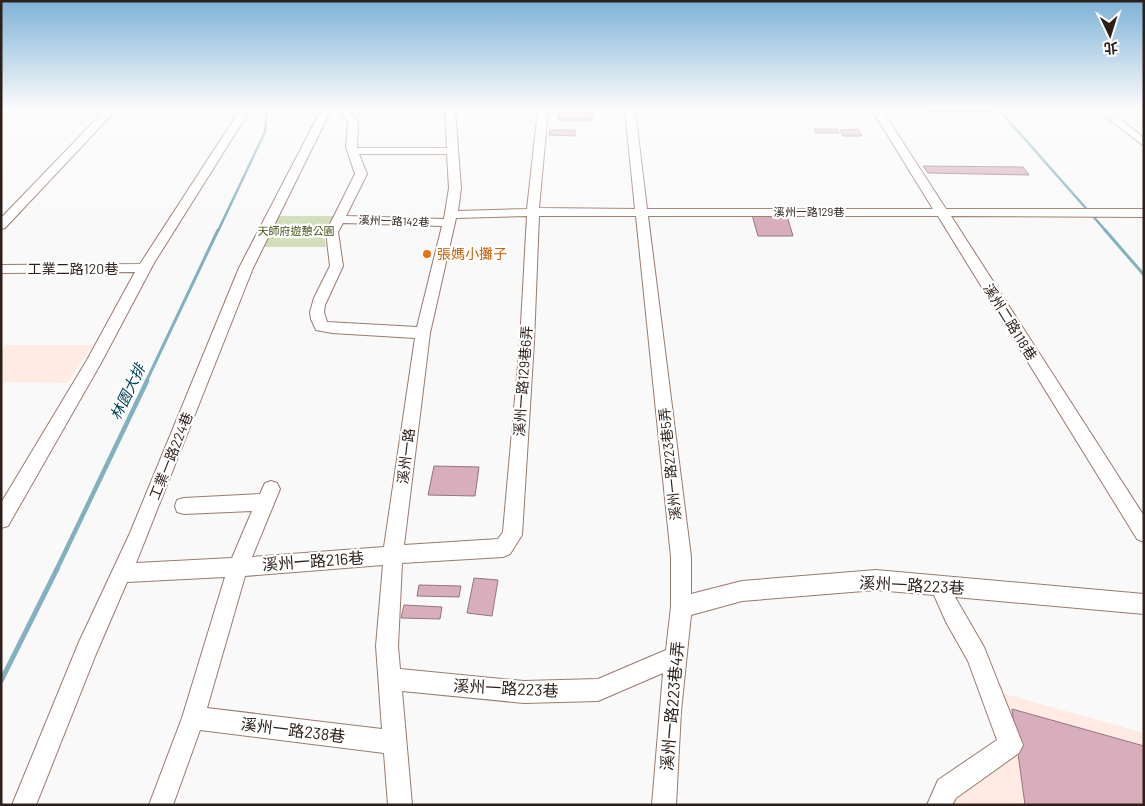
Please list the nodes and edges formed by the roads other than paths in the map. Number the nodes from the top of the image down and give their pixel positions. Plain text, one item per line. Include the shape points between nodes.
1 (75, 148) edge
2 (221, 148) edge
3 (306, 148) edge
4 (351, 148) edge
5 (452, 148) edge
6 (539, 148) edge
7 (634, 148) edge
8 (900, 148) edge
9 (352, 151) junction
10 (452, 151) junction
11 (533, 212) junction
12 (642, 212) junction
13 (941, 213) junction
14 (1090, 213) joint
15 (1144, 213) edge
16 (340, 219) junction
17 (450, 219) junction
18 (1, 225) edge
19 (144, 268) junction
20 (1, 269) edge
21 (654, 320) joint
22 (423, 333) junction
23 (184, 506) dead end
24 (1, 520) edge
25 (1144, 533) edge
26 (503, 548) joint
27 (394, 555) junction
28 (238, 566) junction
29 (122, 573) junction
30 (940, 586) junction
31 (1144, 604) edge
32 (681, 607) junction
33 (676, 657) junction
34 (389, 679) junction
35 (193, 718) junction
36 (393, 742) junction
37 (24, 805) edge
38 (161, 805) edge
39 (400, 805) edge
40 (664, 805) edge
41 (938, 805) edge

1 - 18 street
2 - 19 street
3 - 29 street, 工業一路224巷 via 246,268
4 - 9 street
5 - 10 street, 溪州一路
6 - 11 street
7 - 12 street
8 - 13 street, 溪州二路118巷
9 - 10 street
9 - 16 street via 361,174
10 - 17 street, 溪州一路 via 455,188
11 - 12 street, 溪州一路129巷
11 - 17 street, 溪州一路129巷
11 - 26 street, 溪州一路129巷6弄 via 512,535
12 - 13 street, 溪州一路129巷
12 - 21 street
13 - 14 street, 溪州一路129巷
13 - 25 street, 溪州二路118巷
14 - 15 street
16 - 17 street, 溪州一路142巷
16 - 22 street via 331,240 336,270 320,299 317,320 322,326
17 - 22 street, 溪州一路
19 - 20 street, 工業二路120巷
19 - 24 street via 93,363
21 - 32 street, 溪州一路223巷5弄 via 681,557
22 - 27 street, 溪州一路
23 - 28 street via 269,495
26 - 27 street, 溪州一路216巷
27 - 28 street, 溪州一路216巷
27 - 34 street, 溪州一路 via 387,646
28 - 29 street, 溪州一路216巷
28 - 35 street
29 - 37 street, 工業一路224巷
30 - 31 street, 溪州一路223巷
30 - 32 street, 溪州一路223巷 via 876,580 742,591
30 - 41 street via 976,655 1011,746 947,789
32 - 33 street, 溪州一路223巷4弄
33 - 34 street, 溪州一路223巷 via 598,690 524,692
33 - 40 street, 溪州一路223巷4弄
34 - 36 street, 溪州一路
35 - 36 street, 溪州一路238巷
35 - 38 street
36 - 39 street, 溪州一路

